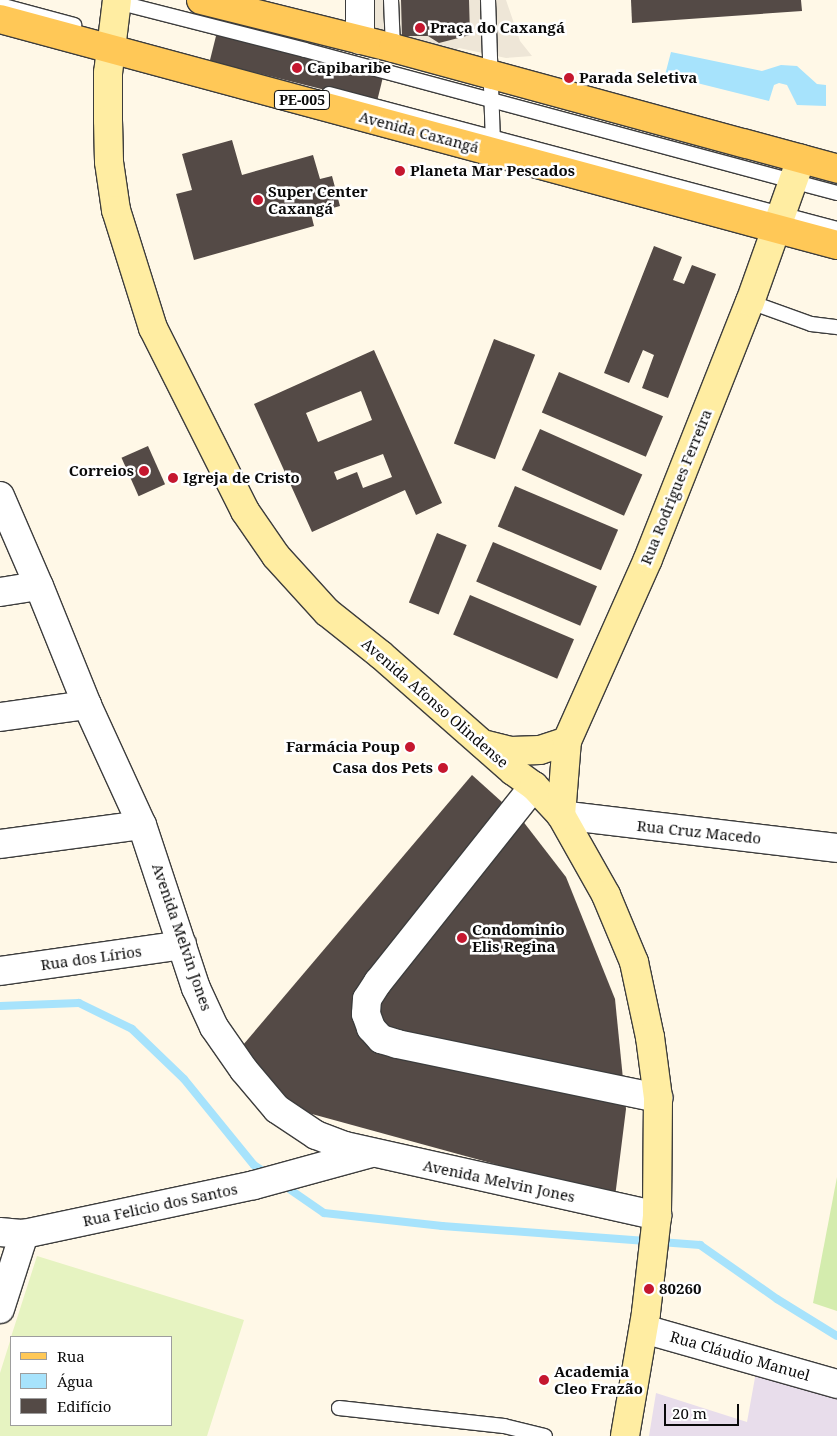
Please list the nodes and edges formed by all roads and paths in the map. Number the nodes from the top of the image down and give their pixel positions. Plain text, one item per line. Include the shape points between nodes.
1 (201, 0) edge
2 (360, 0) edge
3 (391, 0) edge
4 (488, 0) edge
5 (114, 1) edge
6 (0, 5) edge
7 (0, 19) edge
8 (32, 20) junction
9 (360, 40) junction
10 (111, 42) junction
11 (393, 48) junction
12 (492, 88) junction
13 (493, 145) junction
14 (837, 169) edge
15 (798, 170) junction
16 (837, 193) edge
17 (779, 222) junction
18 (837, 229) edge
19 (837, 245) edge
20 (750, 302) junction
21 (837, 327) edge
22 (0, 496) edge
23 (40, 586) junction
24 (0, 592) edge
25 (87, 706) junction
26 (0, 717) edge
27 (567, 740) junction
28 (483, 744) junction
29 (534, 786) junction
30 (561, 815) junction
31 (142, 825) junction
32 (0, 844) edge
33 (837, 848) edge
34 (182, 945) junction
35 (0, 971) edge
36 (658, 1098) junction
37 (371, 1154) junction
38 (657, 1220) junction
39 (12, 1233) edge
40 (0, 1309) edge
41 (644, 1329) junction
42 (837, 1384) edge
43 (339, 1408) dead end
44 (545, 1436) edge
45 (625, 1436) edge

1 - 9 main road
2 - 9 street
3 - 11 lane
4 - 12 lane
5 - 10 main road, Avenida Afonso Olindense
5 - 12 lane via 305,50
6 - 8 lane
7 - 8 main road, Avenida Caxangá / PE-005
8 - 10 main road, Avenida Caxangá / PE-005
9 - 11 main road
10 - 13 main road, Avenida Caxangá / PE-005
10 - 28 main road, Avenida Afonso Olindense via 109,162 116,210 130,262 153,328 245,512 276,556 327,612
11 - 12 main road
12 - 13 lane
12 - 15 main road
13 - 17 main road, Avenida Caxangá / PE-005
14 - 15 main road
15 - 16 lane
15 - 17 main road, Rua Rodrigues Ferreira
17 - 18 lane
17 - 19 main road, Avenida Caxangá / PE-005
17 - 20 main road, Rua Rodrigues Ferreira
20 - 21 lane via 811,324
20 - 27 main road, Rua Rodrigues Ferreira via 648,559
22 - 23 street, Avenida Melvin Jones
23 - 24 street
23 - 25 street, Avenida Melvin Jones
25 - 26 street
25 - 31 street, Avenida Melvin Jones
27 - 28 main road via 540,750 511,751
27 - 30 main road, Rua Rodrigues Ferreira
28 - 29 main road, Avenida Afonso Olindense
29 - 30 main road, Avenida Afonso Olindense
29 - 36 street via 378,982 367,1000 366,1014 371,1028 381,1038 397,1044
30 - 33 street, Rua Cruz Macedo
30 - 36 main road, Avenida Afonso Olindense via 606,895 634,962 650,1037
31 - 32 street
31 - 34 street, Avenida Melvin Jones
34 - 35 street, Rua dos Lírios
34 - 37 street, Avenida Melvin Jones via 196,988 214,1027 244,1070 277,1108 316,1134
36 - 38 main road, Avenida Afonso Olindense
37 - 38 street, Avenida Melvin Jones
37 - 39 street, Rua Felicio dos Santos via 254,1185
38 - 41 main road, Avenida Afonso Olindense
39 - 40 street, Rua Felicio dos Santos
41 - 42 street, Rua Cláudio Manuel
41 - 45 main road, Avenida Afonso Olindense
43 - 44 lane via 504,1426

